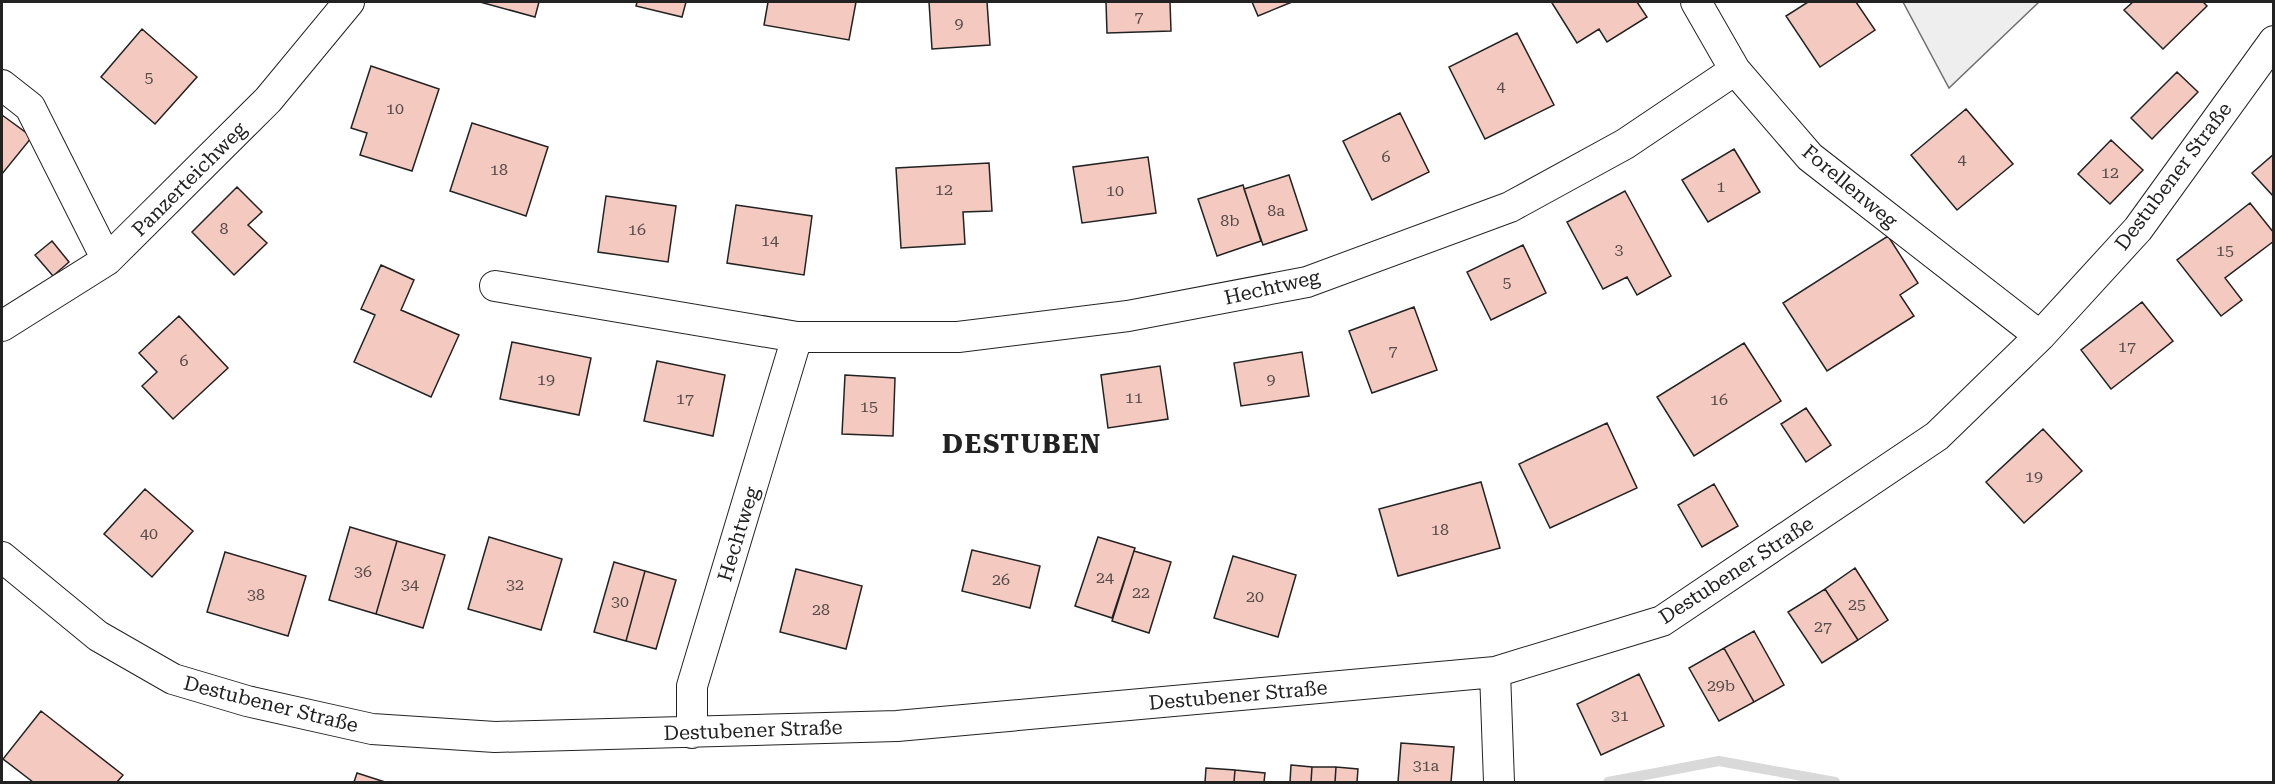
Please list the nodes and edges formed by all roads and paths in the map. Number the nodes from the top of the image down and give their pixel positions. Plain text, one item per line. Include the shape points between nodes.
1 (349, 2) edge
2 (1696, 2) edge
3 (2274, 41) edge
4 (1735, 70) junction
5 (2, 85) edge
6 (107, 260) junction
7 (495, 286) dead end
8 (2, 326) edge
9 (2040, 336) junction
10 (797, 337) junction
11 (2, 557) edge
12 (1495, 672) junction
13 (692, 732) junction
14 (1499, 783) edge

1 - 6 street, Panzerteichweg via 268,100
2 - 4 street, Forellenweg
3 - 9 street, Destubener Straße via 2138,229
4 - 9 street, Forellenweg via 1810,157
4 - 10 street, Hechtweg via 1625,144 1510,207 1306,282 1128,316 958,337
5 - 6 street via 30,107
6 - 8 street, Panzerteichweg
7 - 10 street, Hechtweg
9 - 12 street, Destubener Straße via 1937,436 1662,621
10 - 13 street, Hechtweg via 692,686
11 - 13 street, Destubener Straße via 98,636 172,679 247,701 372,729 495,737
12 - 13 street, Destubener Straße via 897,726
12 - 14 street

